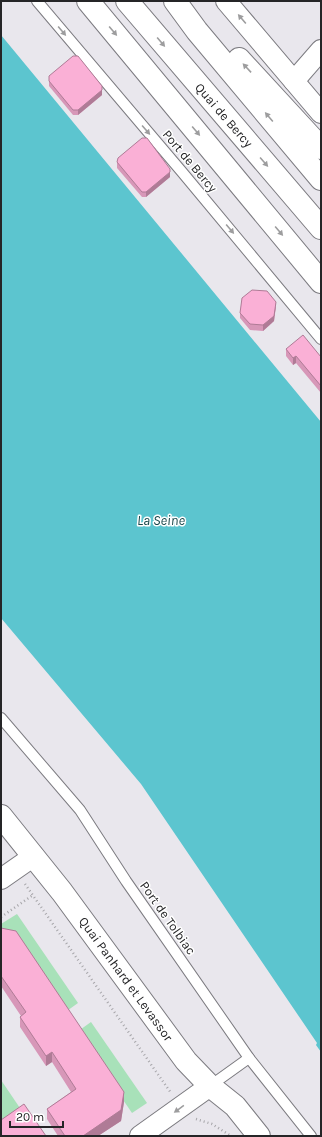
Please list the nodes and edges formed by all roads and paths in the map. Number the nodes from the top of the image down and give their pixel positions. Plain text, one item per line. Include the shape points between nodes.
1 (37, 1) edge
2 (88, 1) edge
3 (127, 1) edge
4 (175, 1) edge
5 (226, 1) edge
6 (197, 31) junction
7 (321, 50) edge
8 (294, 81) junction
9 (321, 113) edge
10 (321, 148) edge
11 (321, 179) edge
12 (321, 228) edge
13 (321, 282) edge
14 (321, 339) edge
15 (1, 718) edge
16 (1, 816) edge
17 (34, 856) junction
18 (1, 879) edge
19 (22, 879) dead end
20 (33, 895) junction
21 (1, 917) edge
22 (250, 1058) junction
23 (210, 1086) junction
24 (173, 1095) dead end
25 (194, 1118) dead end
26 (140, 1136) edge
27 (231, 1136) edge
28 (259, 1136) edge
29 (311, 1136) edge

1 -> 14 lane, Port de Bercy
2 -> 13 main road
3 -> 12 main road, Quai de Bercy
4 - 6 main road
8 -> 5 street
10 -> 6 main road via 240,60
11 -> 6 main road
7 - 8 street
8 - 9 street
15 - 22 lane, Port de Tolbiac via 80,810
16 - 17 main road, Quai Panhard et Levassor
17 - 18 street
17 - 23 main road, Quai Panhard et Levassor via 186,1061
19 - 20 path, Quai Panhard et Levassor
20 - 21 path
20 - 24 path, Quai Panhard et Levassor
22 - 23 lane
22 - 29 lane, Port de Tolbiac
23 -> 26 street
23 - 28 main road, Quai Panhard et Levassor via 235,1106
25 - 27 path via 212,1124

